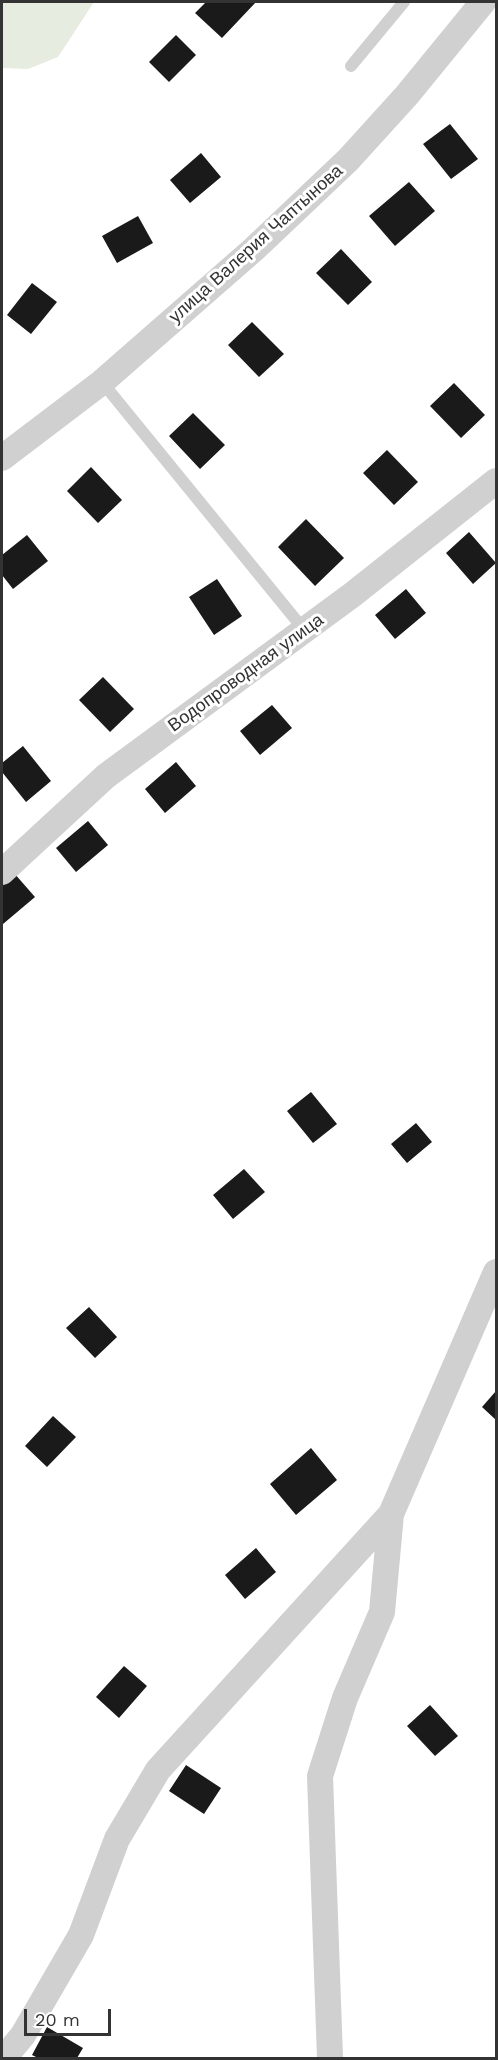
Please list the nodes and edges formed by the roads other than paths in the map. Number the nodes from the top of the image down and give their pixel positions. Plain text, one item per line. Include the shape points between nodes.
1 (404, 2) edge
2 (483, 2) edge
3 (489, 2) edge
4 (496, 8) edge
5 (351, 66) dead end
6 (102, 382) junction
7 (2, 459) edge
8 (496, 481) edge
9 (305, 631) junction
10 (2, 872) edge
11 (496, 1272) edge
12 (391, 1514) junction
13 (4, 2058) edge
14 (330, 2058) edge

1 - 5 lane
2 - 6 street, улица Валерия Чаптынова via 348,160 254,249
3 - 4 street
6 - 7 street, улица Валерия Чаптынова
6 - 9 lane
8 - 9 street, Водопроводная улица
9 - 10 street, Водопроводная улица via 106,776
11 - 12 street
12 - 13 street via 158,1770 117,1839 81,1935 23,2035
12 - 14 street via 382,1612 345,1698 320,1776

